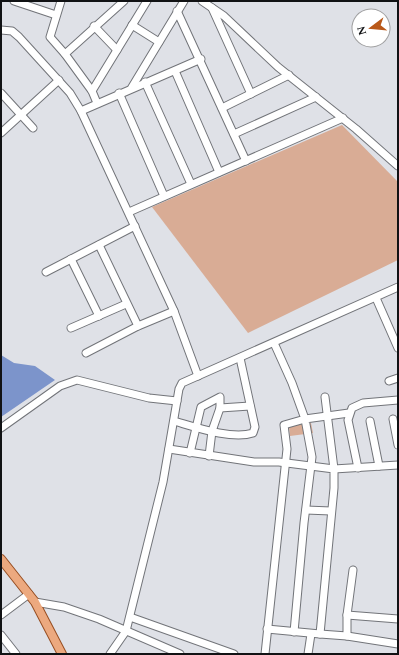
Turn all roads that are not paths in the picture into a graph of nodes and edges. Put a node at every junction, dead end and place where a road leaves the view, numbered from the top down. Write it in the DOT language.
graph roads {
  1 [pos="14,1"];
  2 [pos="61,1"];
  3 [pos="124,1"];
  4 [pos="147,1"];
  5 [pos="184,1"];
  6 [pos="202,1"];
  7 [pos="34,4"];
  8 [pos="211,8"];
  9 [pos="178,11"];
  10 [pos="56,15"];
  11 [pos="132,25"];
  12 [pos="94,26"];
  13 [pos="1,30"];
  14 [pos="159,42"];
  15 [pos="117,50"];
  16 [pos="65,54"];
  17 [pos="201,59"];
  18 [pos="175,71"];
  19 [pos="288,75"];
  20 [pos="59,80"];
  21 [pos="145,82"];
  22 [pos="132,87"];
  23 [pos="92,91"];
  24 [pos="1,93"];
  25 [pos="119,93"];
  26 [pos="251,94"];
  27 [pos="316,97"];
  28 [pos="97,103"];
  29 [pos="222,108"];
  30 [pos="81,111"];
  31 [pos="20,116"];
  32 [pos="343,118"];
  33 [pos="33,128"];
  34 [pos="1,132"];
  35 [pos="234,134"];
  36 [pos="246,160"];
  37 [pos="398,166"];
  38 [pos="219,172"];
  39 [pos="191,184"];
  40 [pos="164,196"];
  41 [pos="129,212"];
  42 [pos="135,226"];
  43 [pos="99,245"];
  44 [pos="71,259"];
  45 [pos="46,272"];
  46 [pos="398,287"];
  47 [pos="376,298"];
  48 [pos="126,304"];
  49 [pos="174,311"];
  50 [pos="99,316"];
  51 [pos="138,326"];
  52 [pos="71,328"];
  53 [pos="274,343"];
  54 [pos="398,348"];
  55 [pos="86,353"];
  56 [pos="240,358"];
  57 [pos="198,376"];
  58 [pos="398,378"];
  59 [pos="389,381"];
  60 [pos="325,398"];
  61 [pos="398,400"];
  62 [pos="177,401"];
  63 [pos="250,406"];
  64 [pos="220,408"];
  65 [pos="349,413"];
  66 [pos="328,416"];
  67 [pos="305,419"];
  68 [pos="393,419"];
  69 [pos="174,421"];
  70 [pos="370,421"];
  71 [pos="1,428"];
  72 [pos="196,428"];
  73 [pos="212,431"];
  74 [pos="398,444"];
  75 [pos="169,449"];
  76 [pos="190,453"];
  77 [pos="209,456"];
  78 [pos="286,464"];
  79 [pos="398,465"];
  80 [pos="380,466"];
  81 [pos="311,467"];
  82 [pos="334,468"];
  83 [pos="358,468"];
  84 [pos="306,510"];
  85 [pos="331,511"];
  86 [pos="1,559"];
  87 [pos="353,570"];
  88 [pos="29,594"];
  89 [pos="35,602"];
  90 [pos="1,614"];
  91 [pos="347,615"];
  92 [pos="130,617"];
  93 [pos="398,619"];
  94 [pos="267,629"];
  95 [pos="126,631"];
  96 [pos="294,632"];
  97 [pos="311,634"];
  98 [pos="320,634"];
  99 [pos="1,635"];
  100 [pos="347,636"];
  101 [pos="398,644"];
  102 [pos="16,654"];
  103 [pos="62,654"];
  104 [pos="110,654"];
  105 [pos="180,654"];
  106 [pos="234,654"];
  107 [pos="265,654"];
  108 [pos="308,654"];
  1 -- 7 [label="street"];
  2 -- 10 [label="street"];
  3 -- 12 [label="street"];
  4 -- 11 [label="street"];
  5 -- 9 [label="street"];
  6 -- 8 [label="street"];
  7 -- 10 [label="street"];
  8 -- 19 [label="street"];
  8 -- 26 [label="street"];
  9 -- 14 [label="street"];
  9 -- 17 [label="street"];
  10 -- 16 [label="street"];
  11 -- 14 [label="street"];
  11 -- 15 [label="street"];
  12 -- 15 [label="street"];
  12 -- 16 [label="street"];
  13 -- 20 [label="street"];
  14 -- 22 [label="street"];
  15 -- 23 [label="street"];
  16 -- 23 [label="street"];
  17 -- 18 [label="street"];
  17 -- 29 [label="street"];
  18 -- 21 [label="street"];
  18 -- 38 [label="street"];
  19 -- 26 [label="street"];
  19 -- 27 [label="street"];
  20 -- 30 [label="street"];
  20 -- 31 [label="street"];
  21 -- 22 [label="street"];
  21 -- 39 [label="street"];
  22 -- 25 [label="street"];
  23 -- 28 [label="street"];
  24 -- 31 [label="street"];
  25 -- 28 [label="street"];
  25 -- 40 [label="street"];
  26 -- 29 [label="street"];
  27 -- 32 [label="street"];
  27 -- 35 [label="street"];
  28 -- 30 [label="street"];
  29 -- 35 [label="street"];
  30 -- 41 [label="street"];
  31 -- 33 [label="street"];
  31 -- 34 [label="street"];
  32 -- 36 [label="street"];
  32 -- 37 [label="street"];
  35 -- 36 [label="street"];
  36 -- 38 [label="street"];
  38 -- 39 [label="street"];
  39 -- 40 [label="street"];
  40 -- 41 [label="street"];
  41 -- 42 [label="street"];
  42 -- 43 [label="street"];
  42 -- 49 [label="street"];
  43 -- 44 [label="street"];
  43 -- 48 [label="street"];
  44 -- 45 [label="street"];
  44 -- 50 [label="street"];
  46 -- 47 [label="street"];
  47 -- 53 [label="street"];
  47 -- 54 [label="street"];
  48 -- 50 [label="street"];
  48 -- 51 [label="street"];
  49 -- 51 [label="street"];
  49 -- 57 [label="street"];
  50 -- 52 [label="street"];
  51 -- 55 [label="street"];
  53 -- 56 [label="street"];
  53 -- 67 [label="street"];
  56 -- 57 [label="street"];
  56 -- 63 [label="street"];
  57 -- 62 [label="street"];
  58 -- 59 [label="street"];
  60 -- 66 [label="street"];
  61 -- 65 [label="street"];
  62 -- 69 [label="street"];
  62 -- 71 [label="street"];
  63 -- 64 [label="street"];
  63 -- 73 [label="street"];
  64 -- 72 [label="street"];
  64 -- 73 [label="street"];
  65 -- 66 [label="street"];
  65 -- 83 [label="street"];
  66 -- 67 [label="street"];
  66 -- 82 [label="street"];
  67 -- 78 [label="street"];
  67 -- 81 [label="street"];
  68 -- 74 [label="street"];
  69 -- 72 [label="street"];
  69 -- 75 [label="street"];
  70 -- 80 [label="street"];
  72 -- 73 [label="street"];
  72 -- 76 [label="street"];
  73 -- 77 [label="street"];
  75 -- 76 [label="street"];
  75 -- 92 [label="street"];
  76 -- 77 [label="street"];
  77 -- 78 [label="street"];
  78 -- 81 [label="street"];
  78 -- 94 [label="street"];
  79 -- 80 [label="street"];
  80 -- 83 [label="street"];
  81 -- 82 [label="street"];
  81 -- 84 [label="street"];
  82 -- 83 [label="street"];
  82 -- 85 [label="street"];
  84 -- 85 [label="street"];
  84 -- 96 [label="street"];
  85 -- 98 [label="street"];
  86 -- 88 [label="main road"];
  87 -- 91 [label="street"];
  88 -- 89 [label="main road"];
  88 -- 90 [label="street"];
  89 -- 95 [label="street"];
  89 -- 103 [label="main road"];
  91 -- 93 [label="street"];
  91 -- 100 [label="street"];
  92 -- 95 [label="street"];
  92 -- 106 [label="street"];
  94 -- 96 [label="street"];
  94 -- 107 [label="street"];
  95 -- 104 [label="street"];
  95 -- 105 [label="street"];
  96 -- 97 [label="street"];
  97 -- 98 [label="street"];
  97 -- 108 [label="street"];
  98 -- 100 [label="street"];
  99 -- 102 [label="street"];
  100 -- 101 [label="street"];
}
